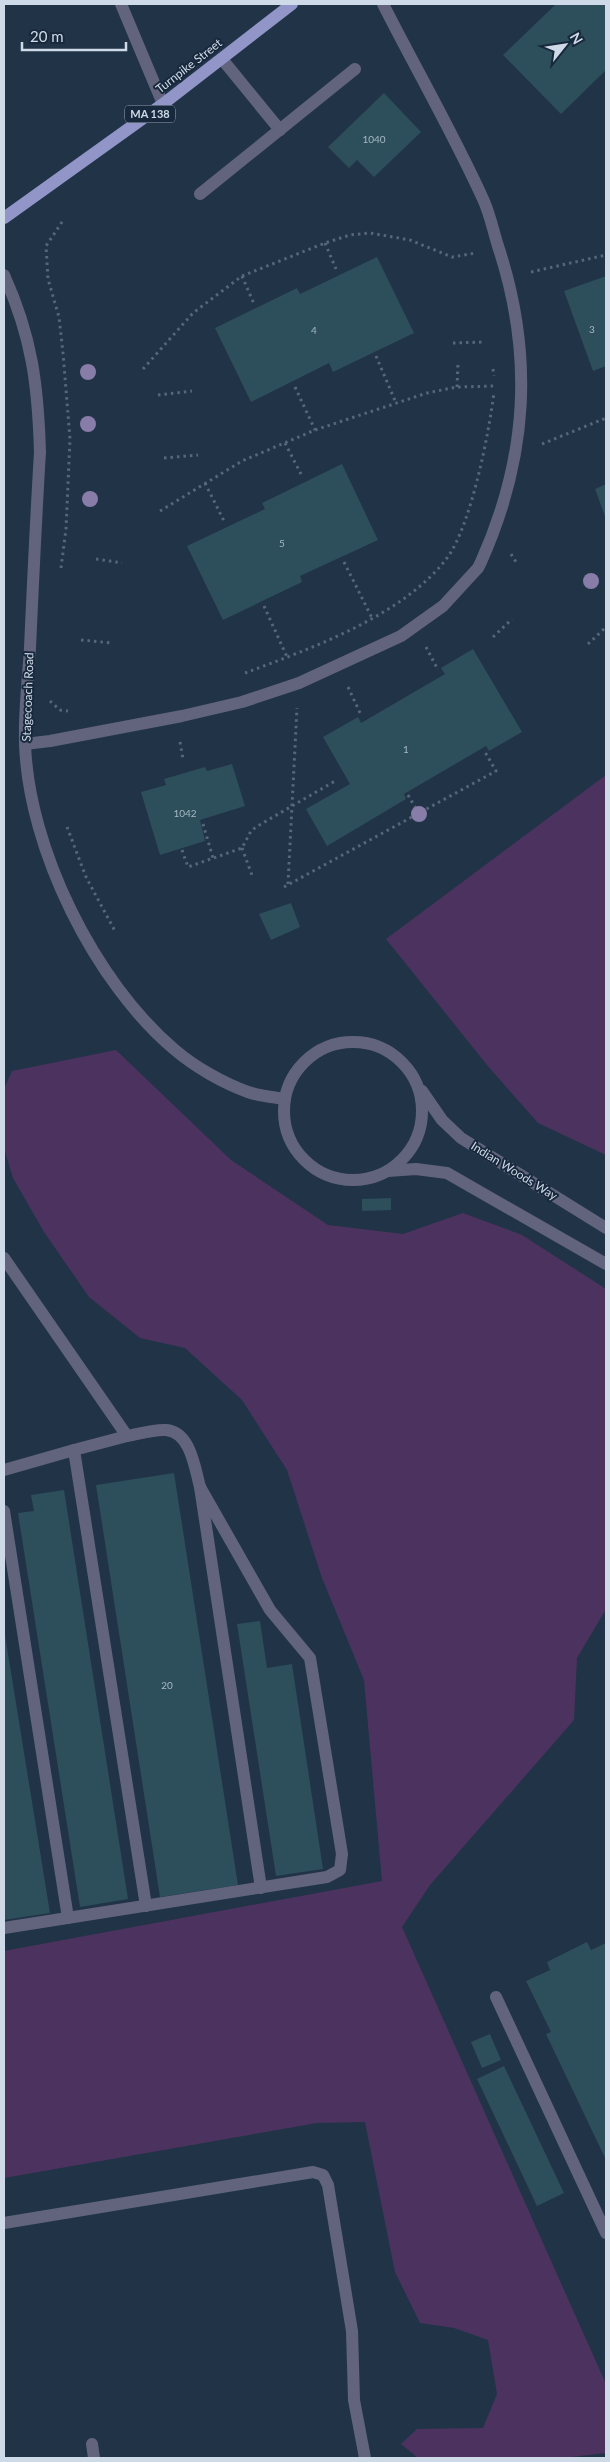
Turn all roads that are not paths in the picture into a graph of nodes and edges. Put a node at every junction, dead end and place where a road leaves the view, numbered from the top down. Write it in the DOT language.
graph roads {
  1 [pos="121,4"];
  2 [pos="292,4"];
  3 [pos="383,4"];
  4 [pos="222,59"];
  5 [pos="355,69"];
  6 [pos="163,104"];
  7 [pos="280,130"];
  8 [pos="200,194"];
  9 [pos="4,218"];
  10 [pos="4,275"];
  11 [pos="25,744"];
  12 [pos="414,1079"];
  13 [pos="285,1100"];
  14 [pos="385,1172"];
  15 [pos="606,1228"];
  16 [pos="4,1258"];
  17 [pos="606,1264"];
  18 [pos="127,1436"];
  19 [pos="74,1450"];
  20 [pos="4,1470"];
  21 [pos="200,1487"];
  22 [pos="4,1511"];
  23 [pos="261,1888"];
  24 [pos="146,1906"];
  25 [pos="68,1918"];
  26 [pos="4,1928"];
  27 [pos="496,1997"];
  28 [pos="4,2223"];
  29 [pos="606,2233"];
  30 [pos="92,2444"];
  31 [pos="94,2458"];
  32 [pos="365,2458"];
  1 -- 6 [label="street"];
  2 -- 4 [label="main road, Turnpike Street / MA 138"];
  3 -- 11 [label="street"];
  4 -- 6 [label="main road, Turnpike Street / MA 138"];
  4 -- 7 [label="street"];
  5 -- 7 [label="street"];
  6 -- 9 [label="main road, Turnpike Street / MA 138"];
  7 -- 8 [label="street"];
  10 -- 11 [label="street, Stagecoach Road"];
  11 -- 13 [label="street, Stagecoach Road"];
  12 -- 13 [label="street"];
  12 -- 14 [label="street"];
  12 -- 15 [label="street, Indian Woods Way"];
  13 -- 14 [label="street"];
  14 -- 17 [label="street"];
  16 -- 18 [label="street"];
  18 -- 19 [label="street"];
  18 -- 21 [label="street"];
  19 -- 20 [label="street"];
  19 -- 24 [label="street"];
  21 -- 23 [label="street"];
  21 -- 23 [label="street"];
  22 -- 25 [label="street"];
  23 -- 24 [label="street"];
  24 -- 25 [label="street"];
  25 -- 26 [label="street"];
  27 -- 29 [label="street"];
  28 -- 32 [label="street"];
  30 -- 31 [label="street"];
}
